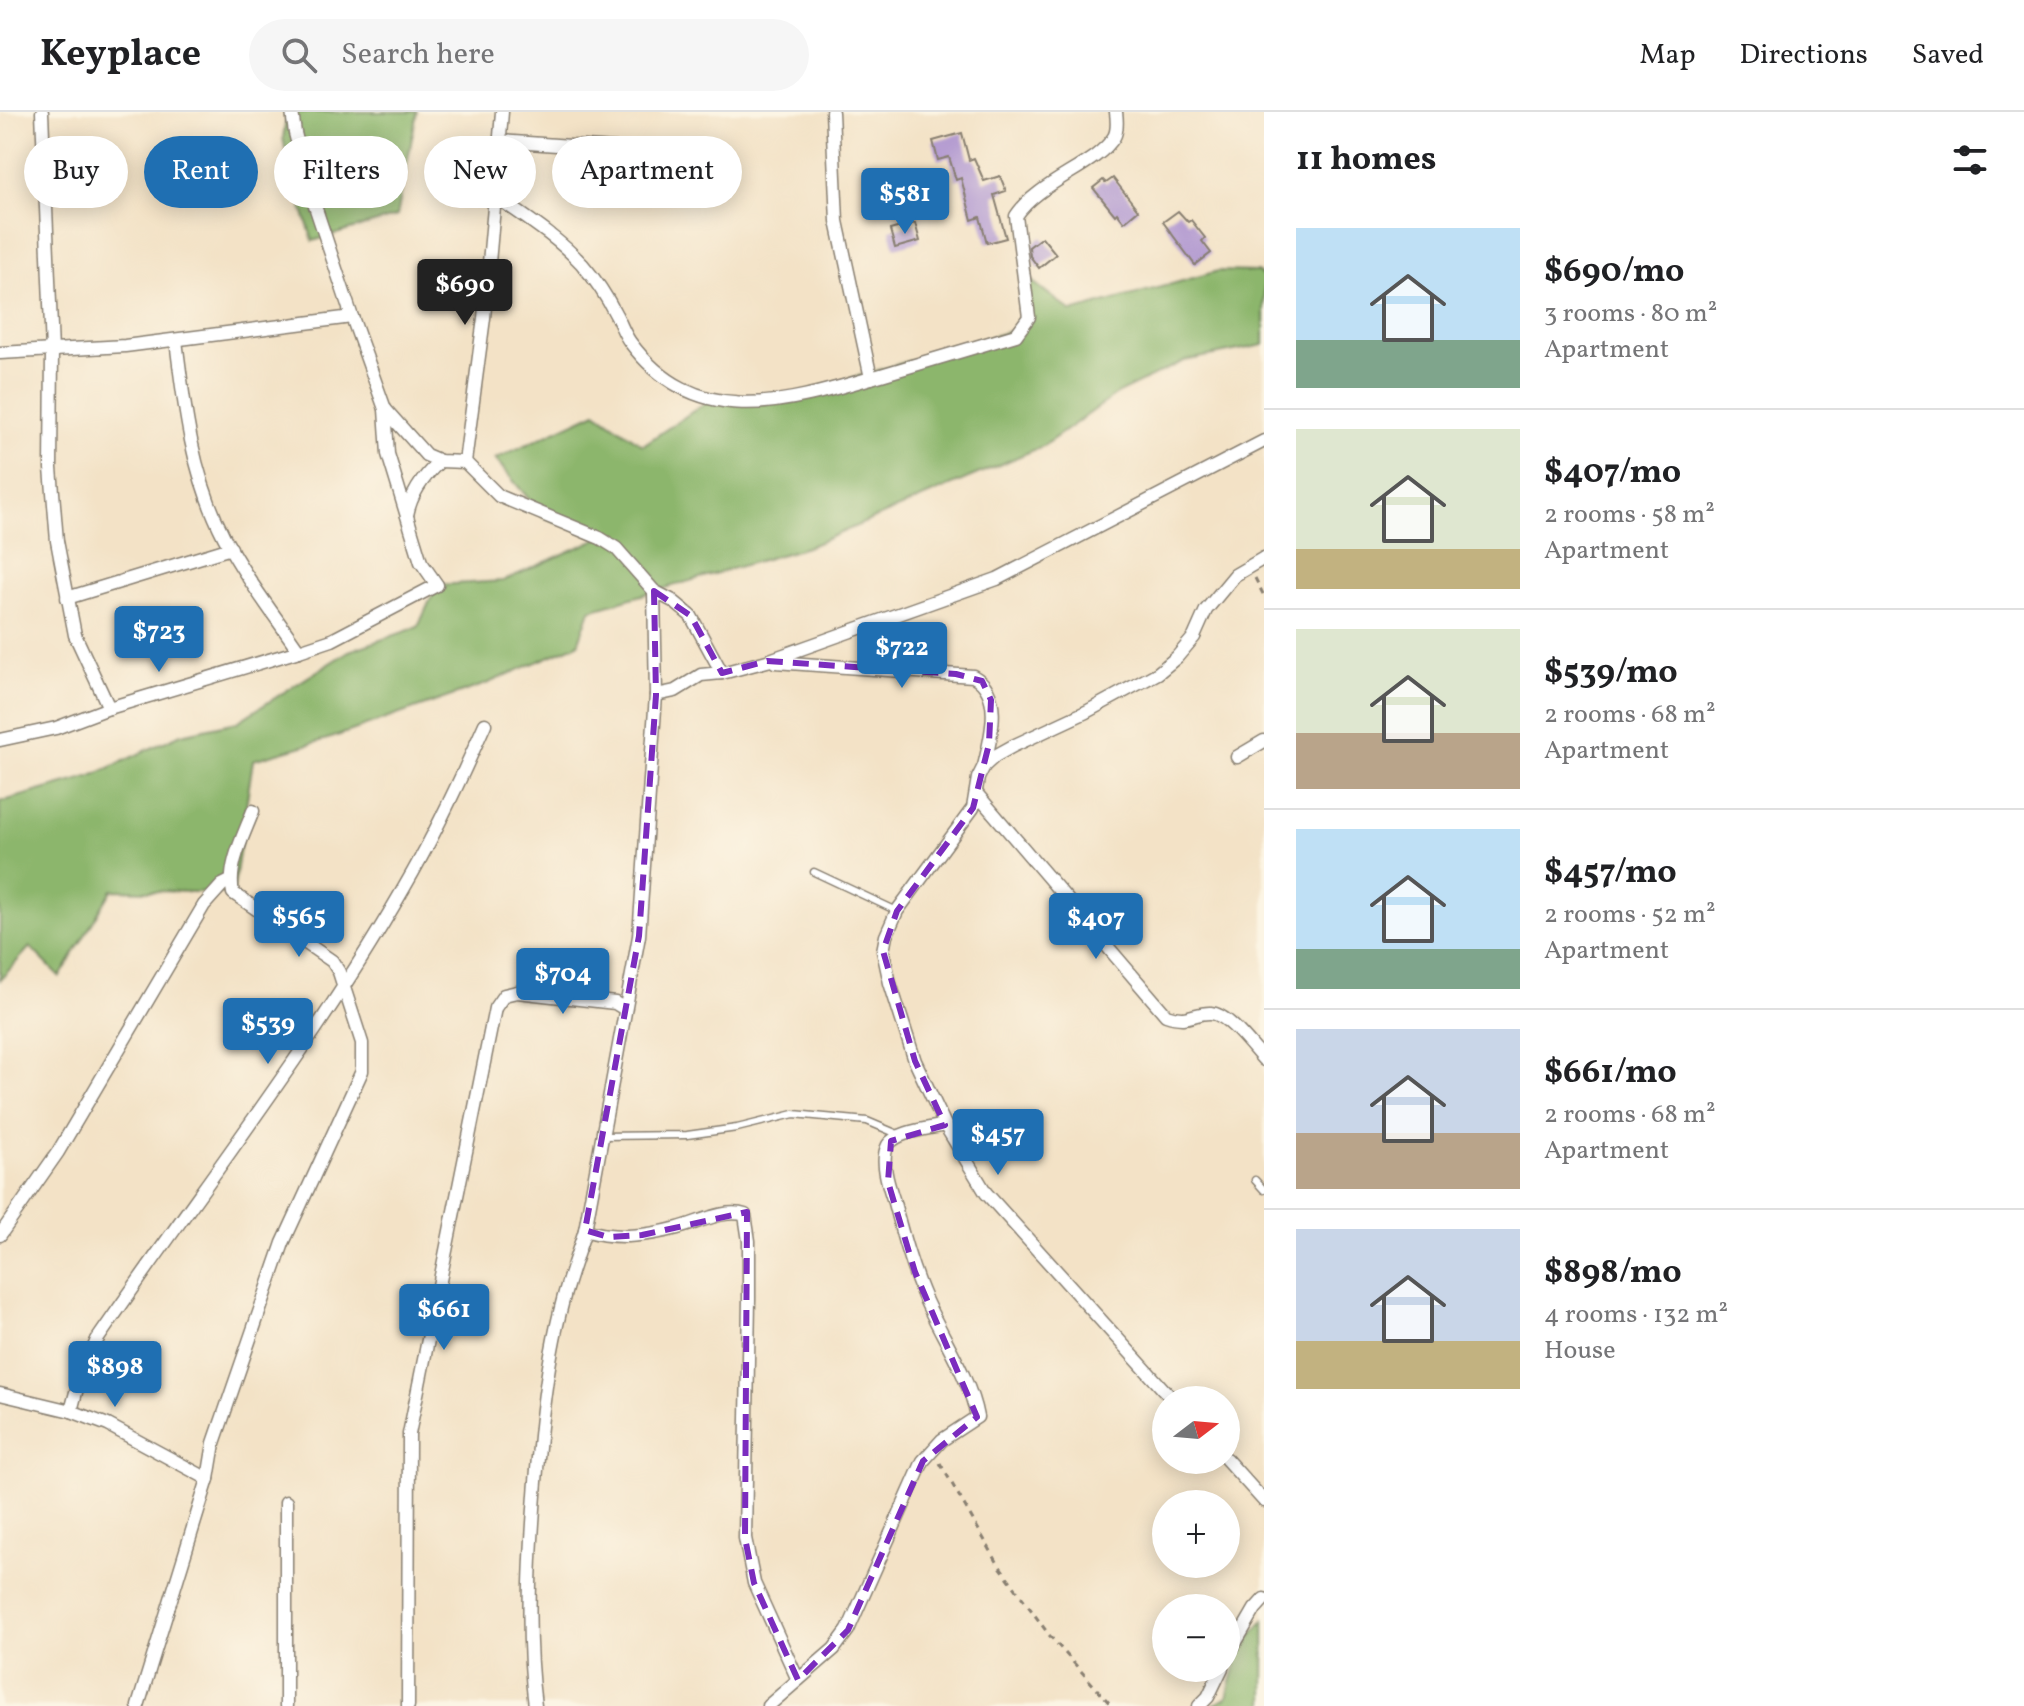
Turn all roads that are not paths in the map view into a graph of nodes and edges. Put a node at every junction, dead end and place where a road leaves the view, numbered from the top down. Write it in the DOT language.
graph roads {
  1 [pos="42,112"];
  2 [pos="292,112"];
  3 [pos="502,112"];
  4 [pos="832,112"];
  5 [pos="1116,112"];
  6 [pos="500,136"];
  7 [pos="494,208"];
  8 [pos="512,208"];
  9 [pos="352,317"];
  10 [pos="176,340"];
  11 [pos="52,351"];
  12 [pos="0,353"];
  13 [pos="871,378"];
  14 [pos="385,409"];
  15 [pos="1264,441"];
  16 [pos="440,461"];
  17 [pos="465,462"];
  18 [pos="407,518"];
  19 [pos="231,548"];
  20 [pos="1264,558"];
  21 [pos="654,591"];
  22 [pos="67,598"];
  23 [pos="299,651"];
  24 [pos="767,661"];
  25 [pos="722,673"];
  26 [pos="656,695"];
  27 [pos="109,708"];
  28 [pos="485,724"];
  29 [pos="0,740"];
  30 [pos="1264,741"];
  31 [pos="1237,757"];
  32 [pos="984,766"];
  33 [pos="976,793"];
  34 [pos="253,811"];
  35 [pos="814,872"];
  36 [pos="230,881"];
  37 [pos="897,911"];
  38 [pos="344,986"];
  39 [pos="625,1009"];
  40 [pos="1264,1060"];
  41 [pos="945,1125"];
  42 [pos="601,1136"];
  43 [pos="901,1136"];
  44 [pos="1255,1180"];
  45 [pos="1264,1190"];
  46 [pos="585,1230"];
  47 [pos="0,1235"];
  48 [pos="1160,1386"];
  49 [pos="2,1399"];
  50 [pos="71,1411"];
  51 [pos="1240,1474"];
  52 [pos="208,1479"];
  53 [pos="1264,1501"];
  54 [pos="286,1502"];
  55 [pos="1264,1599"];
  56 [pos="1240,1635"];
  57 [pos="798,1680"];
  58 [pos="1215,1682"];
  59 [pos="138,1706"];
  60 [pos="286,1706"];
  61 [pos="408,1706"];
  62 [pos="535,1706"];
  63 [pos="768,1706"];
  64 [pos="1199,1706"];
  1 -- 11 [label="street"];
  2 -- 9 [label="street"];
  3 -- 6 [label="street"];
  4 -- 13 [label="street"];
  5 -- 13 [label="street"];
  7 -- 17 [label="street"];
  8 -- 13 [label="street"];
  9 -- 10 [label="street"];
  9 -- 14 [label="street"];
  10 -- 11 [label="street"];
  10 -- 19 [label="street"];
  11 -- 12 [label="street"];
  11 -- 22 [label="street"];
  14 -- 16 [label="street"];
  14 -- 18 [label="street"];
  15 -- 24 [label="street"];
  16 -- 17 [label="street"];
  16 -- 18 [label="street"];
  17 -- 21 [label="street"];
  18 -- 23 [label="street"];
  19 -- 22 [label="street"];
  19 -- 23 [label="street"];
  20 -- 32 [label="street"];
  21 -- 25 [label="street"];
  21 -- 26 [label="street"];
  22 -- 27 [label="street"];
  23 -- 27 [label="street"];
  24 -- 25 [label="street"];
  24 -- 32 [label="street"];
  25 -- 26 [label="street"];
  26 -- 39 [label="street"];
  27 -- 29 [label="street"];
  28 -- 38 [label="street"];
  30 -- 31 [label="street"];
  32 -- 33 [label="street"];
  33 -- 37 [label="street"];
  33 -- 40 [label="street"];
  34 -- 36 [label="street"];
  35 -- 37 [label="lane"];
  36 -- 38 [label="street"];
  36 -- 47 [label="street"];
  37 -- 41 [label="street"];
  38 -- 50 [label="street"];
  38 -- 52 [label="street"];
  39 -- 42 [label="street"];
  39 -- 61 [label="street"];
  41 -- 43 [label="street"];
  41 -- 48 [label="street"];
  42 -- 43 [label="lane"];
  42 -- 46 [label="street"];
  43 -- 57 [label="street"];
  44 -- 45 [label="lane"];
  46 -- 57 [label="street"];
  46 -- 62 [label="street"];
  49 -- 50 [label="street"];
  50 -- 52 [label="street"];
  51 -- 53 [label="street"];
  52 -- 59 [label="street"];
  54 -- 60 [label="street"];
  55 -- 56 [label="street"];
  57 -- 63 [label="street"];
  58 -- 64 [label="street"];
}
